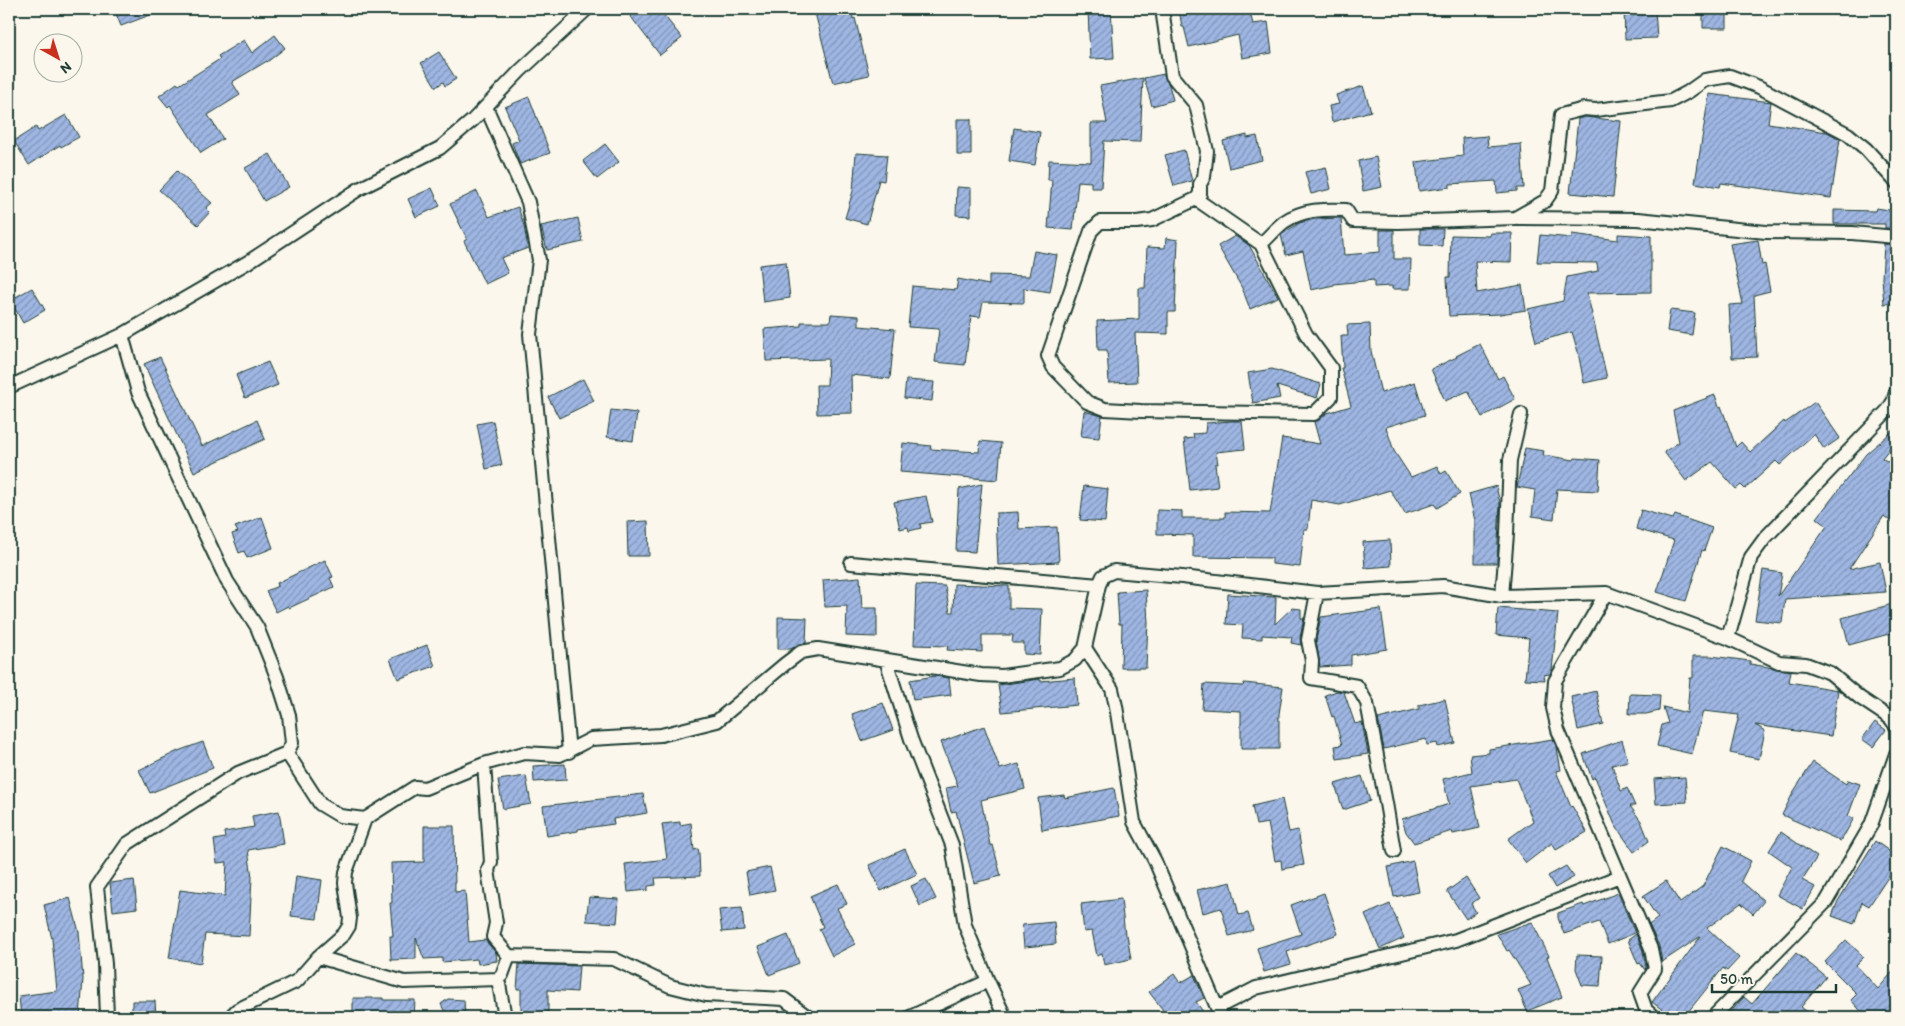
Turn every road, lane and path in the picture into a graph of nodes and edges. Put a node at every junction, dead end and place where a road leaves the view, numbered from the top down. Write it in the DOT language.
graph roads {
  1 [pos="586,9"];
  2 [pos="1162,9"];
  3 [pos="486,107"];
  4 [pos="1896,182"];
  5 [pos="1196,199"];
  6 [pos="1515,218"];
  7 [pos="1896,237"];
  8 [pos="1261,244"];
  9 [pos="122,335"];
  10 [pos="9,387"];
  11 [pos="1896,391"];
  12 [pos="1521,414"];
  13 [pos="851,563"];
  14 [pos="1099,585"];
  15 [pos="1317,593"];
  16 [pos="1606,593"];
  17 [pos="1502,596"];
  18 [pos="1728,638"];
  19 [pos="1085,648"];
  20 [pos="886,660"];
  21 [pos="1896,726"];
  22 [pos="569,752"];
  23 [pos="287,754"];
  24 [pos="1896,754"];
  25 [pos="484,764"];
  26 [pos="365,819"];
  27 [pos="1394,851"];
  28 [pos="1620,876"];
  29 [pos="509,956"];
  30 [pos="318,957"];
  31 [pos="498,979"];
  32 [pos="988,981"];
  33 [pos="1219,1013"];
  34 [pos="107,1017"];
  35 [pos="230,1017"];
  36 [pos="505,1017"];
  37 [pos="808,1017"];
  38 [pos="910,1017"];
  39 [pos="1005,1017"];
  40 [pos="1654,1017"];
  41 [pos="1713,1017"];
  1 -- 3 [label="street"];
  2 -- 5 [label="street"];
  3 -- 9 [label="street"];
  3 -- 22 [label="street"];
  4 -- 6 [label="street"];
  5 -- 8 [label="street"];
  5 -- 8 [label="street"];
  6 -- 7 [label="street"];
  6 -- 8 [label="street"];
  9 -- 10 [label="street"];
  9 -- 23 [label="street"];
  11 -- 18 [label="street"];
  12 -- 17 [label="street"];
  13 -- 14 [label="street"];
  14 -- 15 [label="street"];
  14 -- 19 [label="street"];
  15 -- 17 [label="street"];
  15 -- 27 [label="street"];
  16 -- 17 [label="street"];
  16 -- 18 [label="street"];
  16 -- 28 [label="street"];
  18 -- 21 [label="street"];
  19 -- 20 [label="street"];
  19 -- 33 [label="street"];
  20 -- 22 [label="street"];
  20 -- 32 [label="street"];
  22 -- 25 [label="street"];
  23 -- 26 [label="street"];
  23 -- 34 [label="street"];
  24 -- 41 [label="street"];
  25 -- 26 [label="street"];
  25 -- 29 [label="street"];
  26 -- 30 [label="street"];
  28 -- 33 [label="street"];
  28 -- 40 [label="street"];
  29 -- 31 [label="street"];
  29 -- 37 [label="street"];
  30 -- 31 [label="street"];
  30 -- 35 [label="street"];
  31 -- 36 [label="street"];
  32 -- 38 [label="street"];
  32 -- 39 [label="street"];
}
